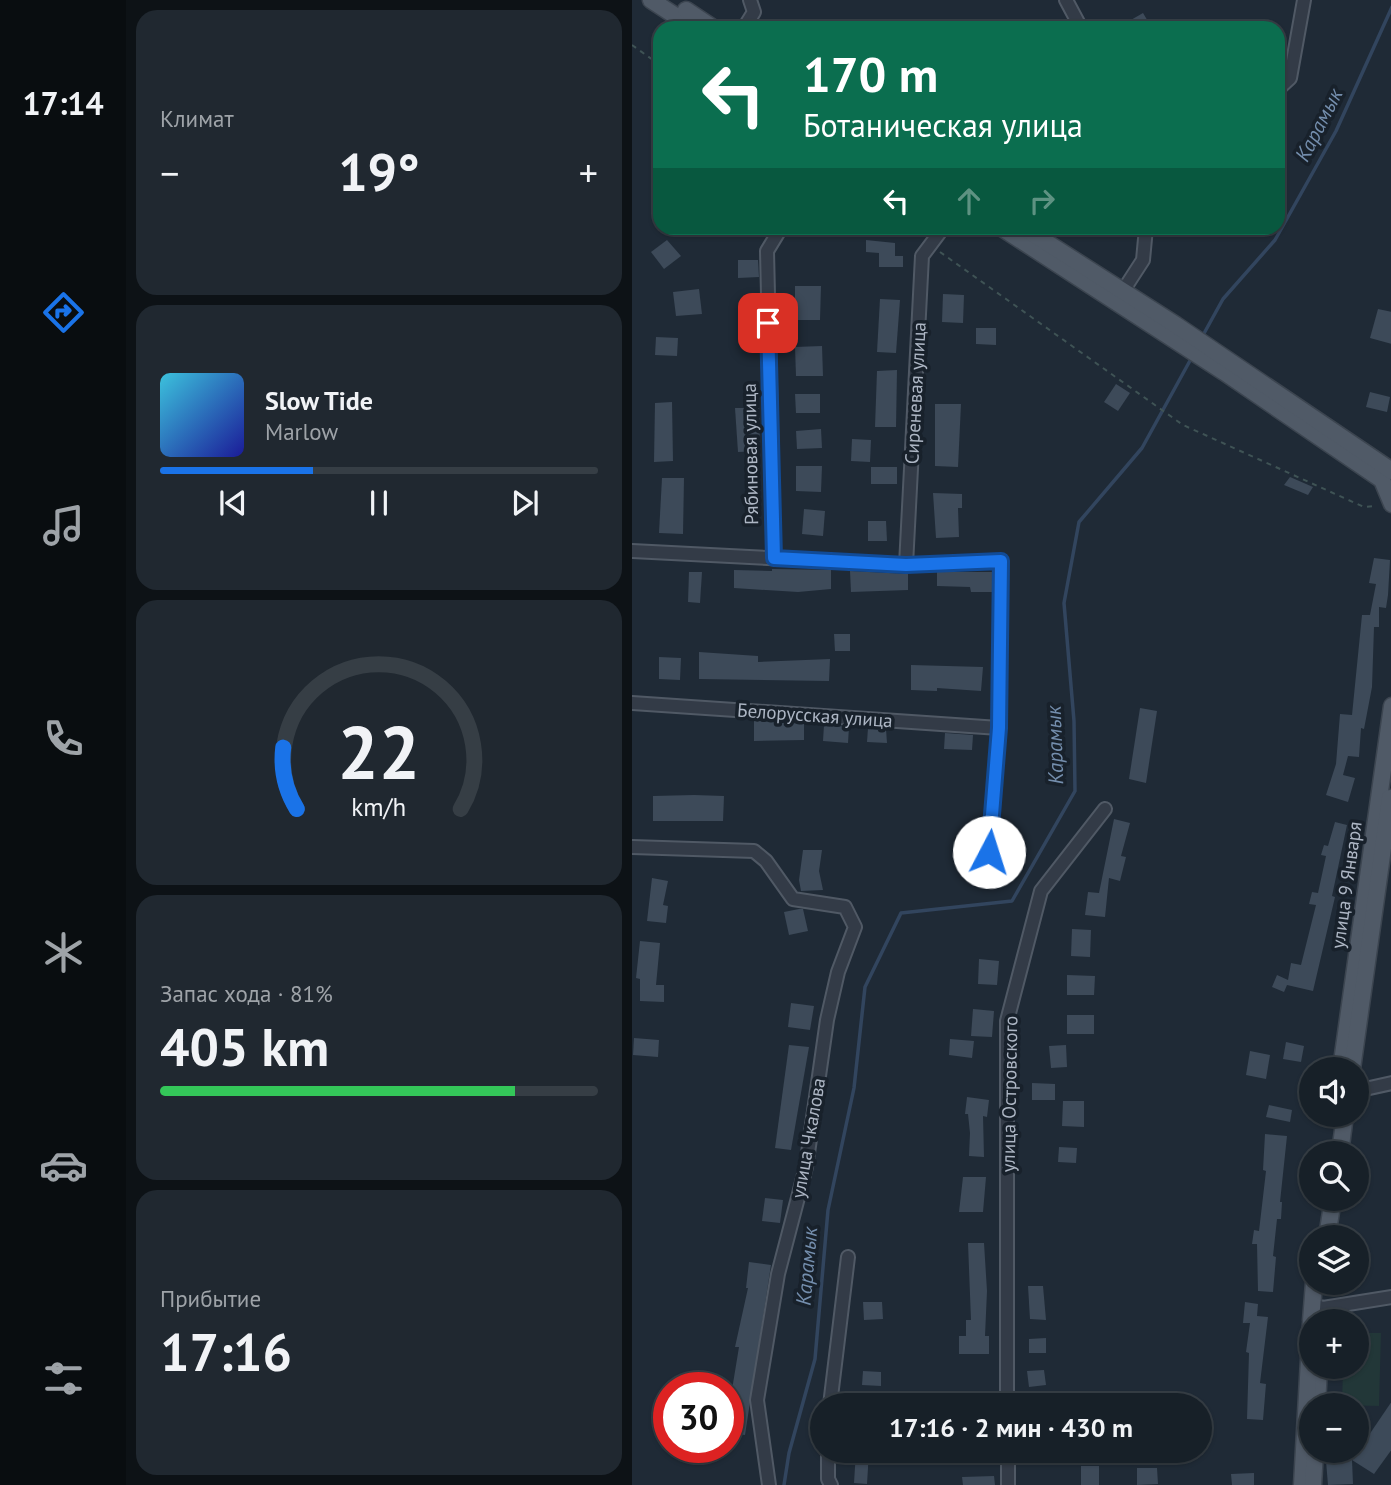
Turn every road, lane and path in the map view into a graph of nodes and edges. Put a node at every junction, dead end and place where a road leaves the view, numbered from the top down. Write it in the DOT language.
graph roads {
  1 [pos="651,0"];
  2 [pos="671,0"];
  3 [pos="750,0"];
  4 [pos="1066,0"];
  5 [pos="1304,0"];
  6 [pos="683,21"];
  7 [pos="702,21"];
  8 [pos="748,21"];
  9 [pos="1077,21"];
  10 [pos="632,45"];
  11 [pos="653,60"];
  12 [pos="1285,83"];
  13 [pos="777,235"];
  14 [pos="914,235"];
  15 [pos="938,235"];
  16 [pos="1014,235"];
  17 [pos="1033,235"];
  18 [pos="1145,235"];
  19 [pos="931,245"];
  20 [pos="1119,296"];
  21 [pos="1228,367"];
  22 [pos="1391,471"];
  23 [pos="1384,505"];
  24 [pos="632,551"];
  25 [pos="774,558"];
  26 [pos="906,565"];
  27 [pos="632,703"];
  28 [pos="1391,706"];
  29 [pos="999,728"];
  30 [pos="1391,788"];
  31 [pos="1386,808"];
  32 [pos="1105,809"];
  33 [pos="632,847"];
  34 [pos="989,852"];
  35 [pos="1343,1057"];
  36 [pos="1354,1057"];
  37 [pos="1391,1083"];
  38 [pos="1369,1088"];
  39 [pos="848,1257"];
  40 [pos="1391,1297"];
  41 [pos="1344,1309"];
  42 [pos="1311,1379"];
  43 [pos="831,1393"];
  44 [pos="1007,1393"];
  45 [pos="828,1463"];
  46 [pos="1008,1463"];
  47 [pos="1314,1463"];
  48 [pos="769,1485"];
  49 [pos="831,1485"];
  50 [pos="1008,1485"];
  51 [pos="1302,1485"];
  52 [pos="1313,1485"];
  1 -- 6 [label="main road"];
  2 -- 7 [label="main road"];
  3 -- 8 [label="street"];
  4 -- 9 [label="street"];
  5 -- 12 [label="street"];
  10 -- 11 [label="path"];
  13 -- 25 [label="street, Рябиновая улица"];
  14 -- 19 [label="path"];
  15 -- 19 [label="street, Сиреневая улица"];
  16 -- 20 [label="main road"];
  17 -- 20 [label="main road"];
  18 -- 20 [label="street"];
  19 -- 23 [label="path"];
  19 -- 26 [label="street, Сиреневая улица"];
  20 -- 21 [label="main road"];
  21 -- 22 [label="main road"];
  21 -- 23 [label="main road"];
  24 -- 25 [label="street"];
  25 -- 26 [label="street"];
  26 -- 29 [label="street"];
  27 -- 29 [label="street, Белорусская улица"];
  28 -- 31 [label="main road, улица 9 Января"];
  29 -- 34 [label="street"];
  30 -- 31 [label="main road, улица 9 Января"];
  31 -- 35 [label="main road, улица 9 Января"];
  31 -- 36 [label="main road, улица 9 Января"];
  32 -- 44 [label="street, улица Островского"];
  33 -- 48 [label="street, улица Чкалова"];
  37 -- 38 [label="street"];
  39 -- 43 [label="street"];
  40 -- 41 [label="street"];
  42 -- 51 [label="main road"];
  45 -- 49 [label="street"];
  46 -- 50 [label="street"];
  47 -- 52 [label="main road"];
}
